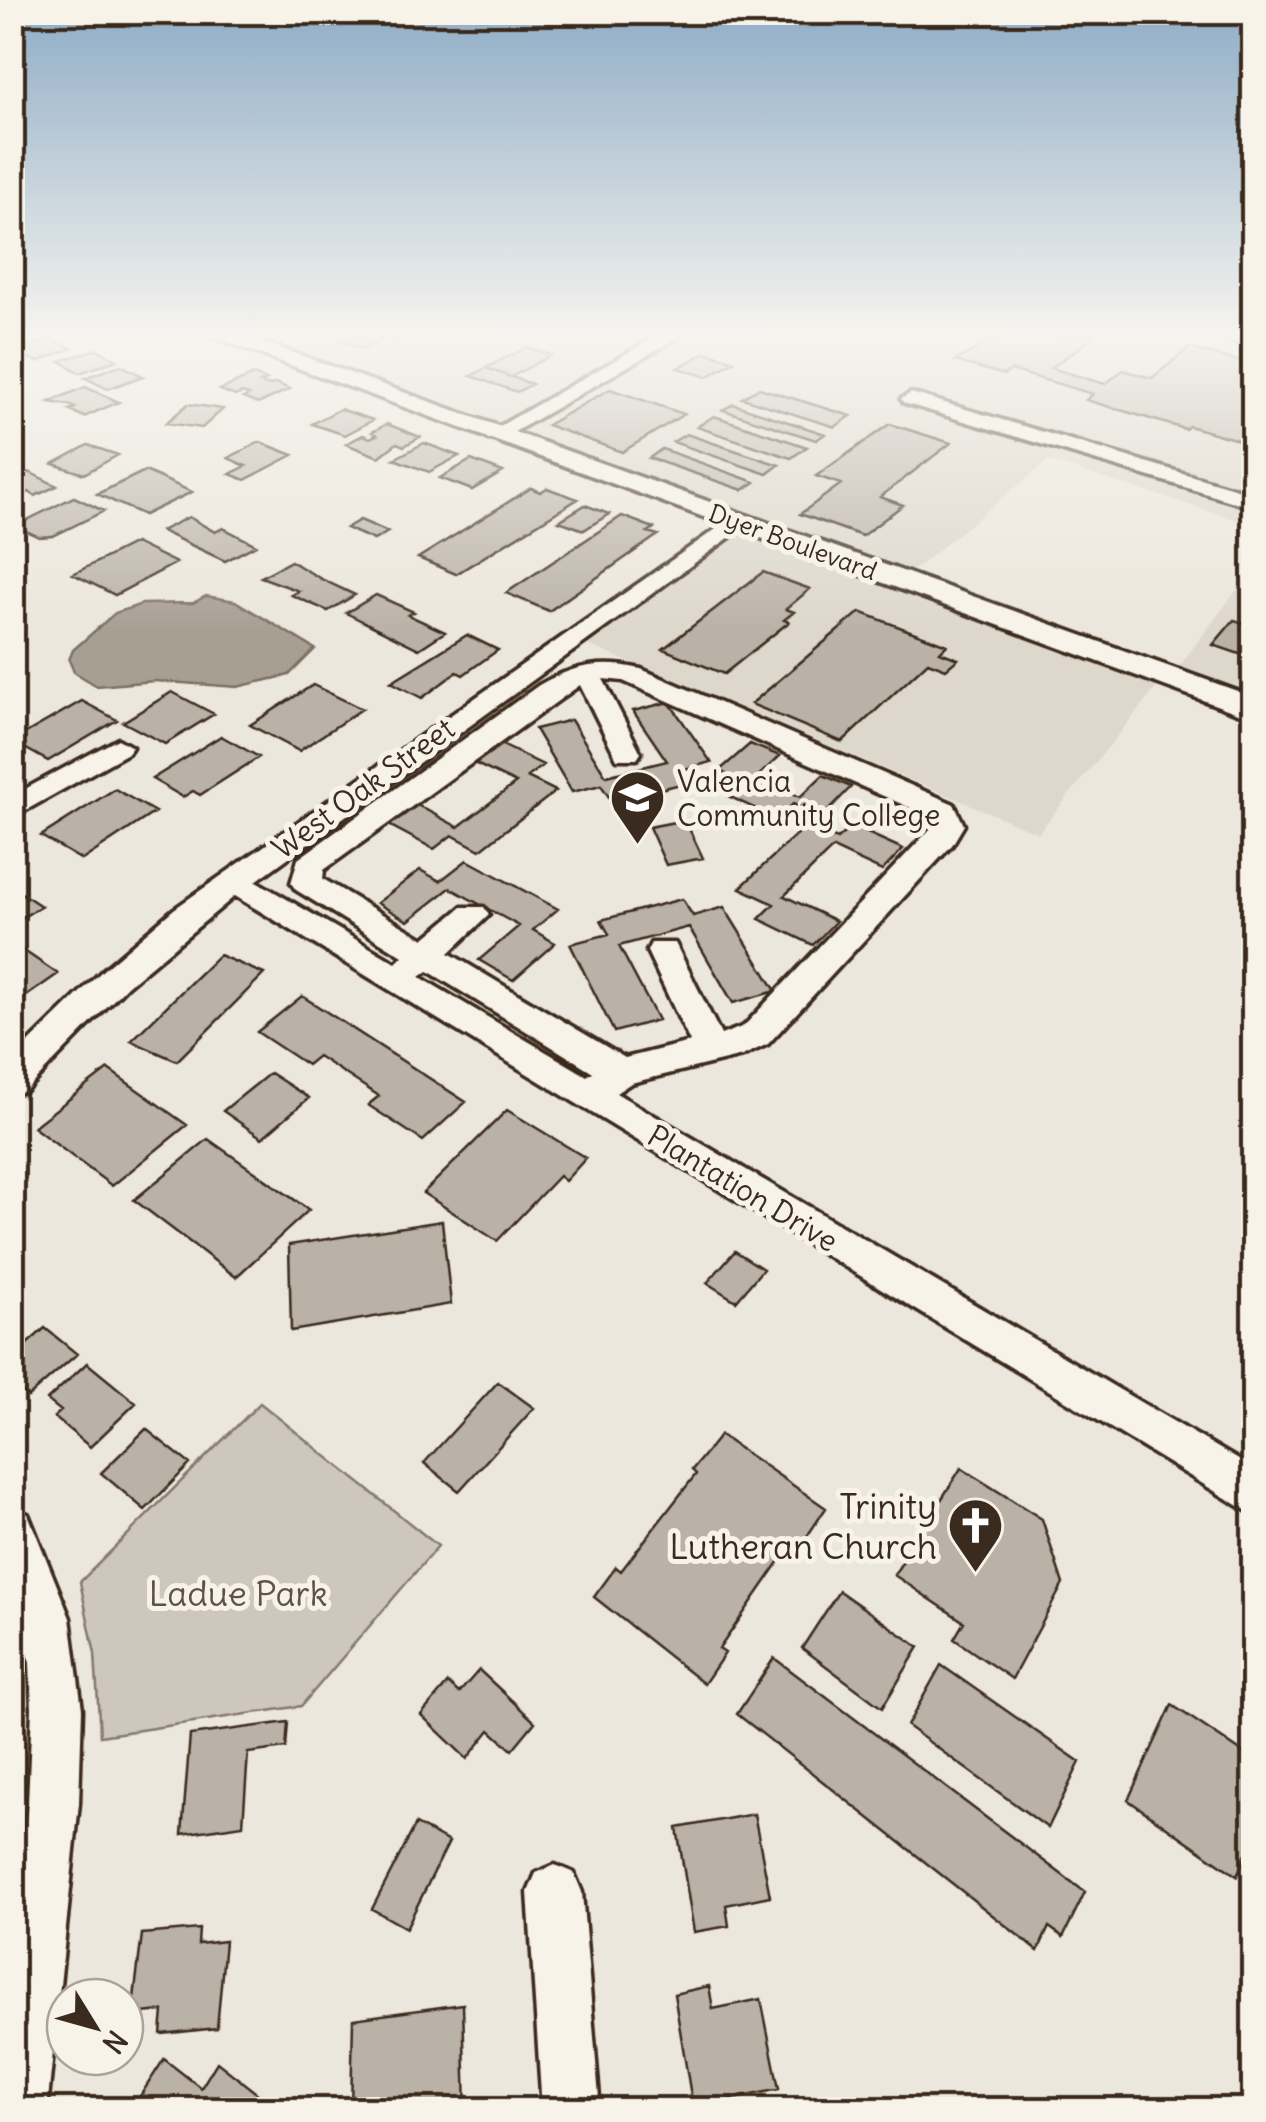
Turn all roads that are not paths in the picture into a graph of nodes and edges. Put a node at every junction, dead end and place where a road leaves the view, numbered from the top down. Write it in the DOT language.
graph roads {
  1 [pos="1027,434"];
  2 [pos="495,435"];
  3 [pos="1254,501"];
  4 [pos="736,522"];
  5 [pos="532,667"];
  6 [pos="576,677"];
  7 [pos="1254,708"];
  8 [pos="118,747"];
  9 [pos="627,754"];
  10 [pos="400,761"];
  11 [pos="430,776"];
  12 [pos="12,810"];
  13 [pos="233,881"];
  14 [pos="474,915"];
  15 [pos="662,951"];
  16 [pos="426,955"];
  17 [pos="396,979"];
  18 [pos="710,1051"];
  19 [pos="621,1072"];
  20 [pos="12,1080"];
  21 [pos="586,1094"];
  22 [pos="1254,1494"];
  23 [pos="12,1530"];
  24 [pos="555,1892"];
  25 [pos="18,2110"];
  26 [pos="571,2110"];
  1 -- 3 [label="street"];
  2 -- 4 [label="main road, Dyer Boulevard"];
  4 -- 5 [label="street, West Oak Street"];
  4 -- 7 [label="main road, Dyer Boulevard"];
  5 -- 6 [label="street"];
  5 -- 10 [label="street, West Oak Street"];
  6 -- 9 [label="street"];
  6 -- 11 [label="street"];
  6 -- 18 [label="street"];
  8 -- 12 [label="street"];
  10 -- 11 [label="street"];
  10 -- 13 [label="street, West Oak Street"];
  11 -- 16 [label="street"];
  13 -- 17 [label="street, Plantation Drive"];
  13 -- 20 [label="street, West Oak Street"];
  14 -- 16 [label="street"];
  15 -- 18 [label="street"];
  16 -- 17 [label="street"];
  16 -- 19 [label="street"];
  17 -- 21 [label="street, Plantation Drive"];
  18 -- 19 [label="street"];
  19 -- 21 [label="street"];
  21 -- 22 [label="street, Plantation Drive"];
  23 -- 25 [label="street"];
  24 -- 26 [label="street"];
}
